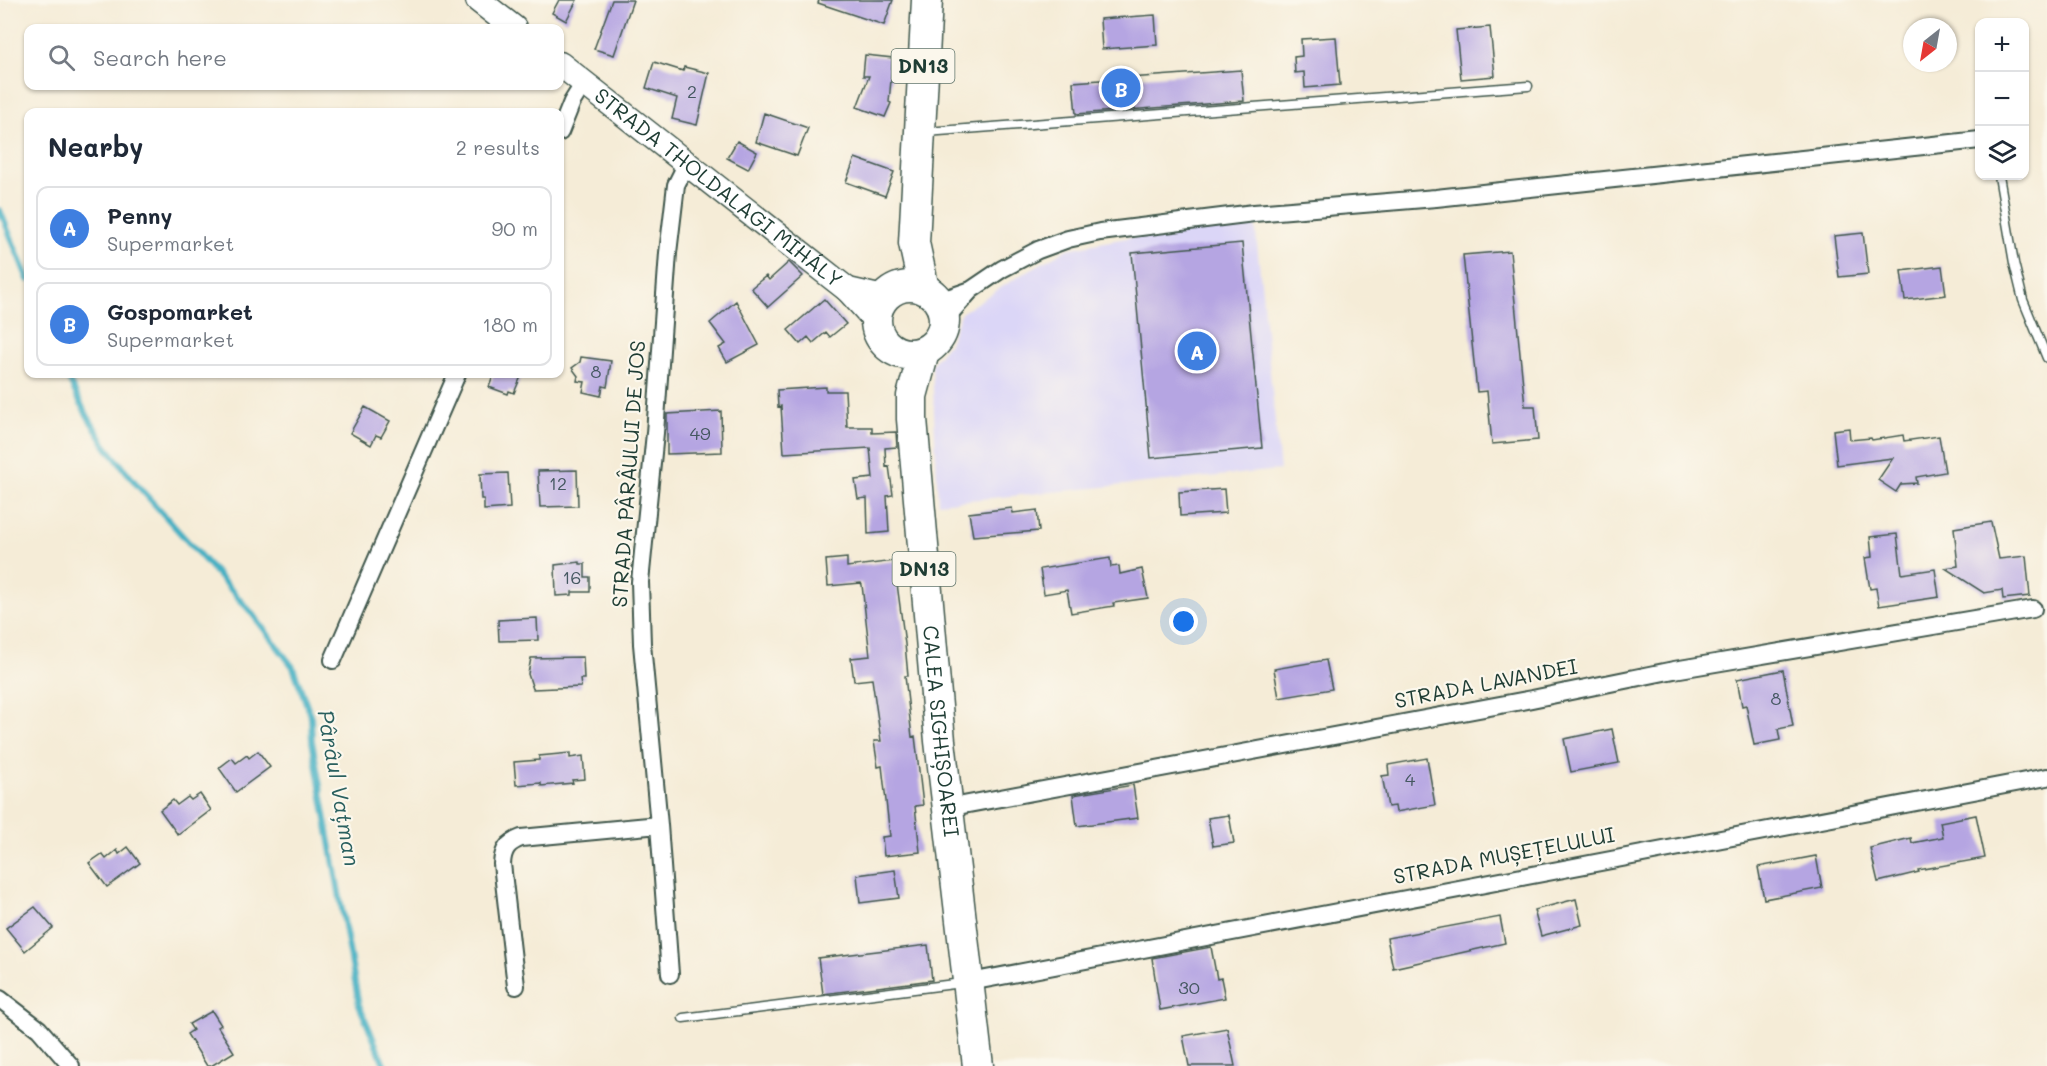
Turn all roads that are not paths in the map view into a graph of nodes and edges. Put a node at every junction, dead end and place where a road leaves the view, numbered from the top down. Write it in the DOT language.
graph roads {
  1 [pos="478,0"];
  2 [pos="927,0"];
  3 [pos="509,24"];
  4 [pos="564,67"];
  5 [pos="584,83"];
  6 [pos="1528,86"];
  7 [pos="564,122"];
  8 [pos="920,132"];
  9 [pos="1975,141"];
  10 [pos="686,165"];
  11 [pos="2000,180"];
  12 [pos="910,303"];
  13 [pos="910,352"];
  14 [pos="2047,358"];
  15 [pos="455,378"];
  16 [pos="2033,609"];
  17 [pos="333,660"];
  18 [pos="2047,777"];
  19 [pos="948,808"];
  20 [pos="659,825"];
  21 [pos="670,974"];
  22 [pos="970,982"];
  23 [pos="516,986"];
  24 [pos="0,999"];
  25 [pos="683,1018"];
  26 [pos="71,1066"];
  27 [pos="978,1066"];
  1 -- 3 [label="street"];
  2 -- 8 [label="highway, DN13"];
  4 -- 5 [label="street, STRADA THOLDALAGI MIHÁLY"];
  5 -- 7 [label="street"];
  5 -- 10 [label="street, STRADA THOLDALAGI MIHÁLY"];
  6 -- 8 [label="lane"];
  8 -- 12 [label="highway, DN13"];
  9 -- 12 [label="street"];
  10 -- 12 [label="street, STRADA THOLDALAGI MIHÁLY"];
  10 -- 20 [label="street, STRADA PÂRÂULUI DE JOS"];
  11 -- 14 [label="lane"];
  12 -- 13 [label="highway, DN13"];
  12 -- 13 [label="highway"];
  13 -- 19 [label="highway, CALEA SIGHIȘOAREI / DN13"];
  15 -- 17 [label="street"];
  16 -- 19 [label="street, STRADA LAVANDEI"];
  18 -- 22 [label="street, STRADA MUȘEȚELULUI"];
  19 -- 22 [label="highway, CALEA SIGHIȘOAREI / DN13"];
  20 -- 21 [label="street, STRADA PÂRÂULUI DE JOS"];
  20 -- 23 [label="street"];
  22 -- 25 [label="lane"];
  22 -- 27 [label="highway, CALEA SIGHIȘOAREI / DN13"];
  24 -- 26 [label="street"];
}
